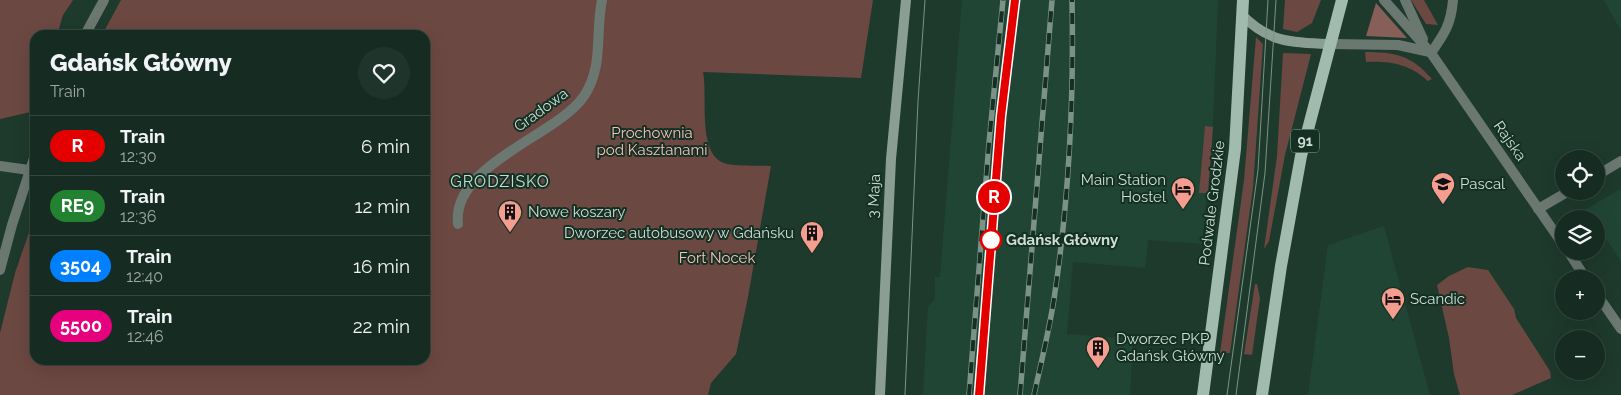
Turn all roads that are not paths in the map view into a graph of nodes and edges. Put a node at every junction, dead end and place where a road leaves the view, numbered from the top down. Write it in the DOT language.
graph roads {
  1 [pos="104,0"];
  2 [pos="602,0"];
  3 [pos="906,0"];
  4 [pos="1242,0"];
  5 [pos="1342,0"];
  6 [pos="1384,0"];
  7 [pos="1405,0"];
  8 [pos="1453,0"];
  9 [pos="1242,15"];
  10 [pos="87,30"];
  11 [pos="1330,44"];
  12 [pos="1431,53"];
  13 [pos="1621,161"];
  14 [pos="0,166"];
  15 [pos="29,170"];
  16 [pos="1605,171"];
  17 [pos="1555,199"];
  18 [pos="1538,209"];
  19 [pos="458,224"];
  20 [pos="1555,233"];
  21 [pos="0,270"];
  22 [pos="1605,306"];
  23 [pos="1621,329"];
  24 [pos="880,395"];
  25 [pos="1203,395"];
  26 [pos="1262,395"];
  1 -- 10 [label="street"];
  2 -- 19 [label="street, Gradowa"];
  3 -- 24 [label="main road, 3 Maja"];
  4 -- 9 [label="main road, Podwale Grodzkie"];
  5 -- 11 [label="main road, 91"];
  6 -- 12 [label="street, Rajska"];
  7 -- 12 [label="street"];
  8 -- 12 [label="street"];
  9 -- 11 [label="main road"];
  9 -- 25 [label="main road, Podwale Grodzkie"];
  11 -- 12 [label="street"];
  11 -- 26 [label="main road, 91"];
  12 -- 18 [label="street, Rajska"];
  13 -- 16 [label="street"];
  14 -- 15 [label="street"];
  15 -- 21 [label="street"];
  17 -- 18 [label="street"];
  18 -- 20 [label="street, Rajska"];
  22 -- 23 [label="street"];
}
